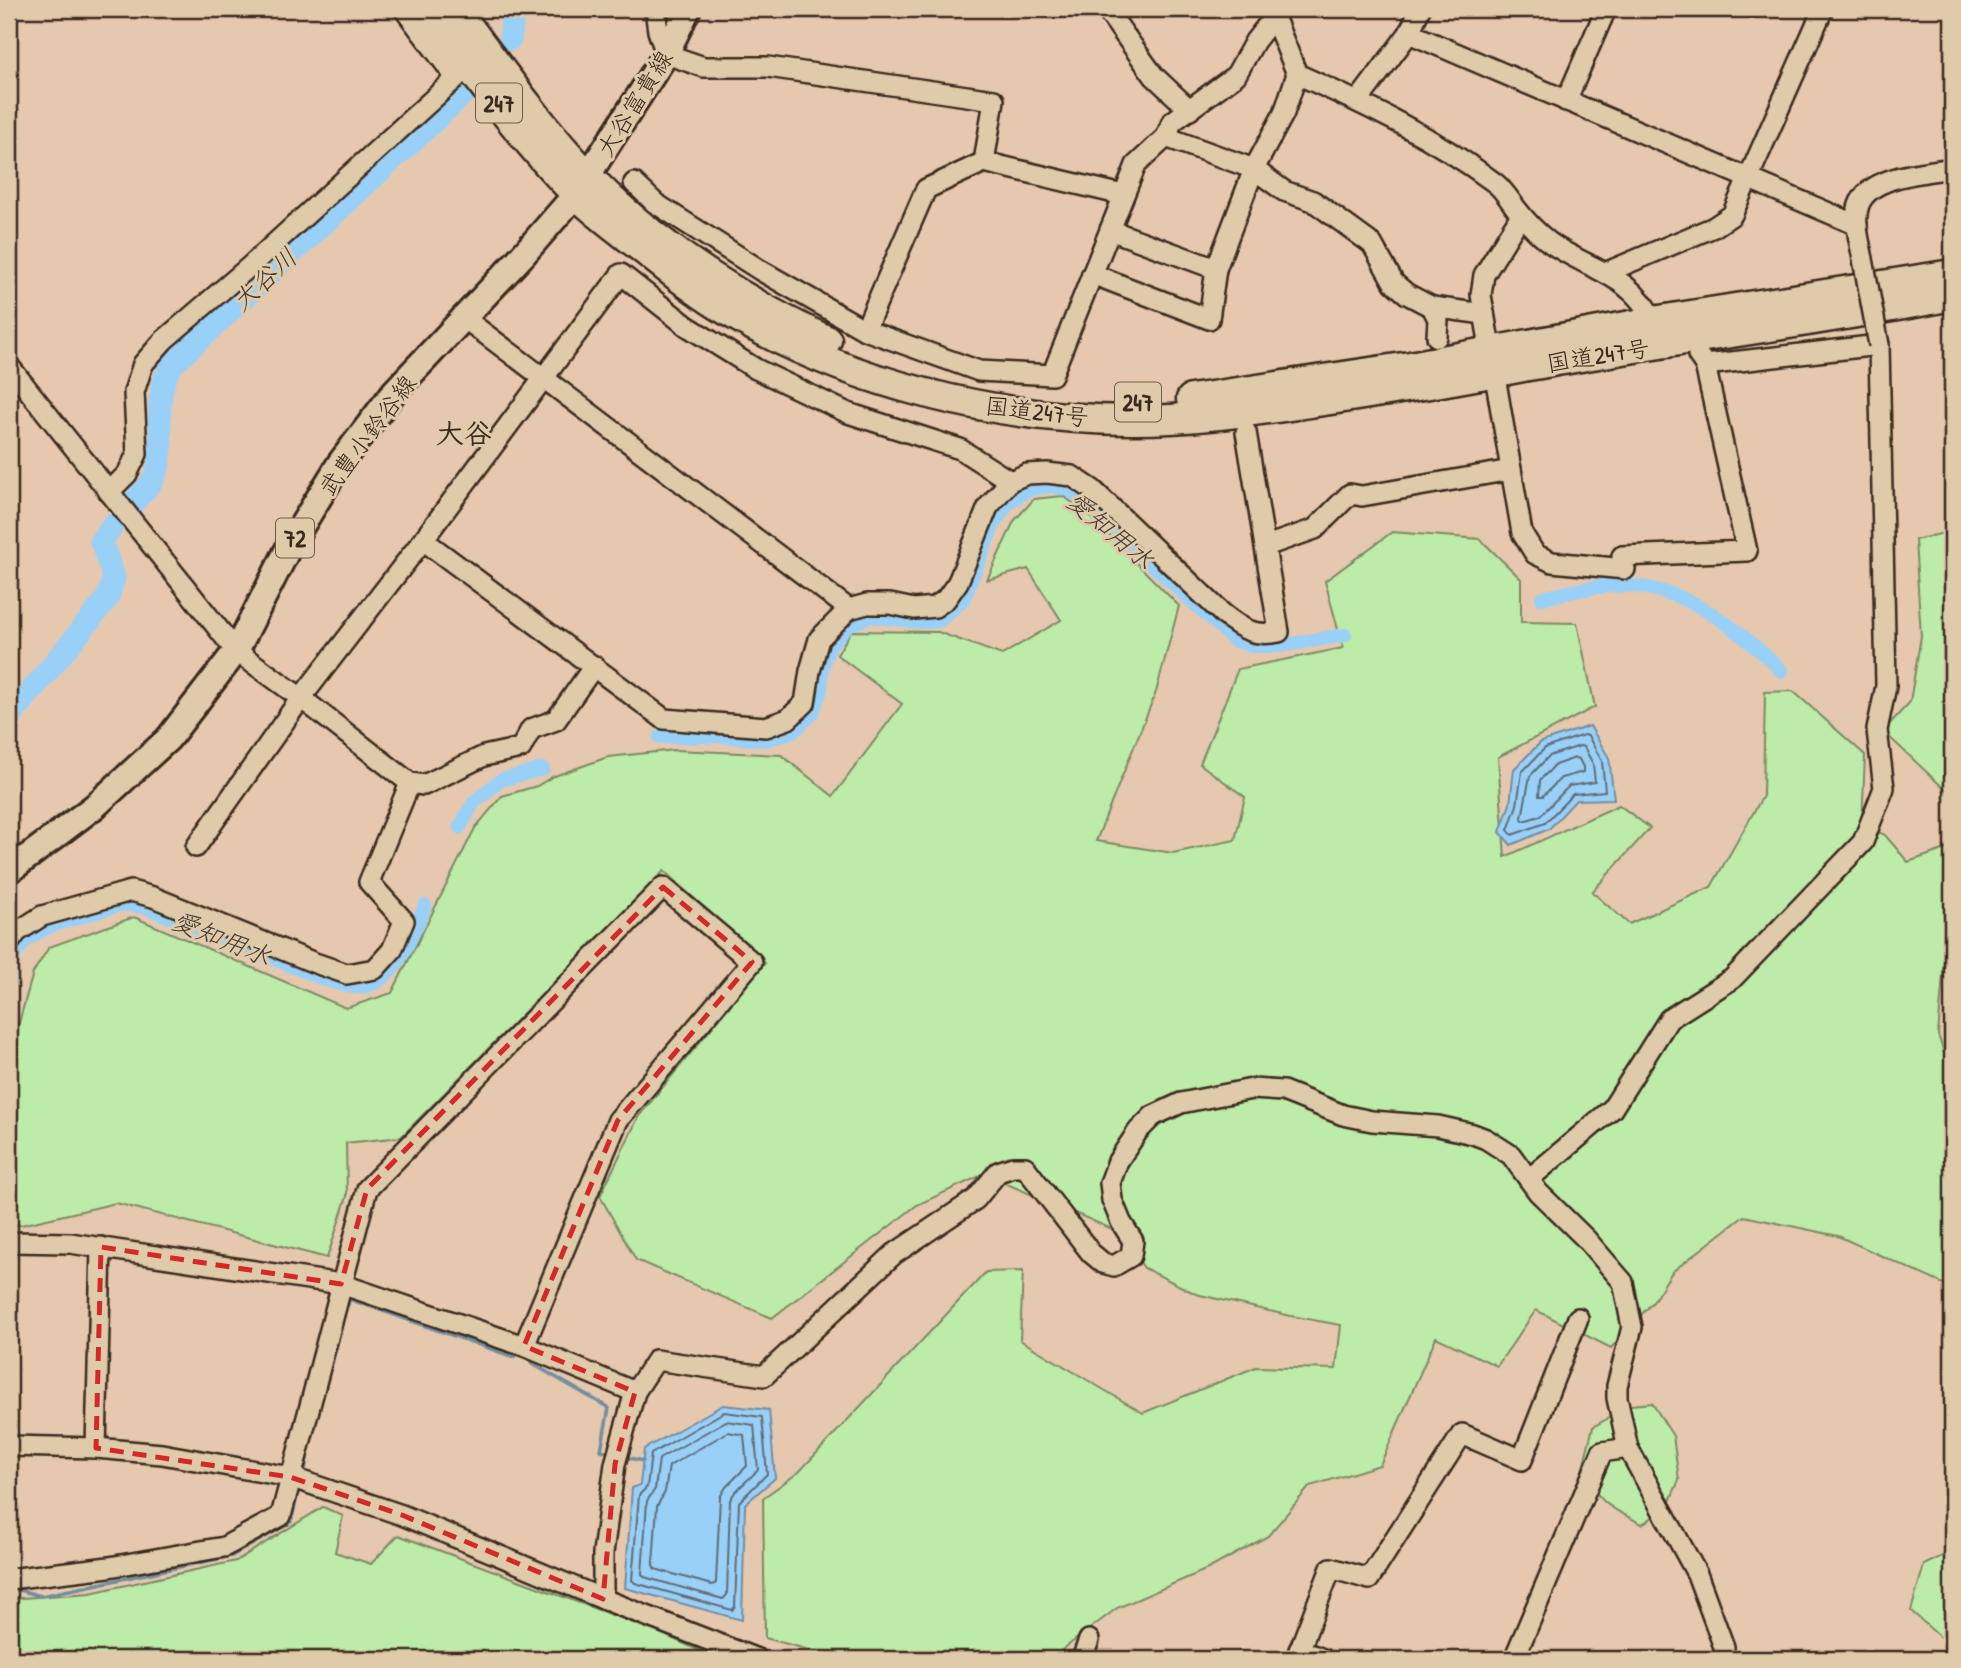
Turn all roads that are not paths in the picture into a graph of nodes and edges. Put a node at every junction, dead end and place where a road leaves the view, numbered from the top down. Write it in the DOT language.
graph roads {
  1 [pos="404,9"];
  2 [pos="426,9"];
  3 [pos="455,9"];
  4 [pos="655,9"];
  5 [pos="688,9"];
  6 [pos="1420,9"];
  7 [pos="1606,9"];
  8 [pos="1823,9"];
  9 [pos="1115,12"];
  10 [pos="1273,13"];
  11 [pos="1409,33"];
  12 [pos="666,54"];
  13 [pos="1297,75"];
  14 [pos="1357,101"];
  15 [pos="1566,101"];
  16 [pos="1190,110"];
  17 [pos="1166,137"];
  18 [pos="984,162"];
  19 [pos="1952,168"];
  20 [pos="1254,169"];
  21 [pos="1748,180"];
  22 [pos="634,183"];
  23 [pos="583,185"];
  24 [pos="1123,195"];
  25 [pos="1521,215"];
  26 [pos="1857,225"];
  27 [pos="1110,230"];
  28 [pos="1216,269"];
  29 [pos="1607,272"];
  30 [pos="1092,274"];
  31 [pos="1952,274"];
  32 [pos="1952,296"];
  33 [pos="1432,307"];
  34 [pos="1484,314"];
  35 [pos="464,318"];
  36 [pos="1653,321"];
  37 [pos="865,330"];
  38 [pos="1437,337"];
  39 [pos="1688,340"];
  40 [pos="1879,345"];
  41 [pos="1492,362"];
  42 [pos="1704,365"];
  43 [pos="9,366"];
  44 [pos="544,377"];
  45 [pos="1246,432"];
  46 [pos="1511,470"];
  47 [pos="1010,481"];
  48 [pos="109,492"];
  49 [pos="423,540"];
  50 [pos="1266,546"];
  51 [pos="849,609"];
  52 [pos="236,651"];
  53 [pos="594,666"];
  54 [pos="302,698"];
  55 [pos="410,783"];
  56 [pos="196,847"];
  57 [pos="9,872"];
  58 [pos="9,943"];
  59 [pos="1529,1179"];
  60 [pos="9,1242"];
  61 [pos="101,1247"];
  62 [pos="341,1284"];
  63 [pos="1578,1318"];
  64 [pos="524,1346"];
  65 [pos="635,1392"];
  66 [pos="9,1446"];
  67 [pos="96,1448"];
  68 [pos="1628,1448"];
  69 [pos="290,1477"];
  70 [pos="9,1579"];
  71 [pos="603,1599"];
  72 [pos="1089,1640"];
  73 [pos="1297,1655"];
  74 [pos="757,1659"];
  75 [pos="1082,1659"];
  76 [pos="1323,1659"];
  77 [pos="1514,1659"];
  78 [pos="1724,1659"];
  1 -- 48 [label="street"];
  2 -- 23 [label="highway, 国道247号 / 247"];
  3 -- 23 [label="highway, 国道247号 / 247"];
  4 -- 12 [label="street"];
  5 -- 12 [label="main road, 大谷富貴線"];
  6 -- 11 [label="street"];
  7 -- 15 [label="street"];
  8 -- 21 [label="street"];
  9 -- 16 [label="street"];
  10 -- 13 [label="street"];
  10 -- 16 [label="street"];
  11 -- 14 [label="street"];
  11 -- 15 [label="street"];
  12 -- 18 [label="street"];
  12 -- 23 [label="main road, 大谷富貴線"];
  13 -- 14 [label="street"];
  13 -- 20 [label="street"];
  14 -- 25 [label="street"];
  15 -- 21 [label="street"];
  16 -- 17 [label="street"];
  17 -- 20 [label="street"];
  17 -- 24 [label="street"];
  18 -- 24 [label="street"];
  18 -- 37 [label="street"];
  19 -- 26 [label="street"];
  20 -- 28 [label="street"];
  20 -- 33 [label="street"];
  21 -- 26 [label="street"];
  21 -- 29 [label="street"];
  22 -- 37 [label="street"];
  23 -- 35 [label="main road, 武豊小鈴谷線 / 72"];
  23 -- 41 [label="highway, 国道247号 / 247"];
  24 -- 27 [label="street"];
  25 -- 29 [label="street"];
  25 -- 34 [label="street"];
  26 -- 40 [label="street, bridge"];
  27 -- 28 [label="street"];
  27 -- 30 [label="street"];
  28 -- 30 [label="street"];
  29 -- 36 [label="street"];
  30 -- 37 [label="street"];
  31 -- 36 [label="highway, 国道247号 / 247"];
  32 -- 39 [label="highway, 国道247号 / 247"];
  33 -- 34 [label="street"];
  33 -- 38 [label="street"];
  34 -- 41 [label="street"];
  35 -- 44 [label="street"];
  35 -- 52 [label="main road, 武豊小鈴谷線 / 72"];
  36 -- 41 [label="highway, 国道247号 / 247"];
  39 -- 41 [label="highway, 国道247号 / 247"];
  39 -- 42 [label="street"];
  40 -- 42 [label="street"];
  40 -- 59 [label="street"];
  41 -- 46 [label="street"];
  42 -- 46 [label="street"];
  43 -- 48 [label="street"];
  44 -- 47 [label="street"];
  44 -- 49 [label="street"];
  44 -- 51 [label="street"];
  45 -- 50 [label="street"];
  46 -- 50 [label="street"];
  47 -- 50 [label="street"];
  47 -- 51 [label="street"];
  48 -- 52 [label="street"];
  49 -- 53 [label="street"];
  49 -- 54 [label="street"];
  51 -- 53 [label="street"];
  52 -- 54 [label="street"];
  52 -- 57 [label="main road, 武豊小鈴谷線 / 72"];
  53 -- 55 [label="street"];
  54 -- 55 [label="street"];
  54 -- 56 [label="street"];
  55 -- 58 [label="street"];
  59 -- 65 [label="street"];
  59 -- 68 [label="street"];
  60 -- 61 [label="street"];
  61 -- 62 [label="street"];
  61 -- 67 [label="street"];
  62 -- 64 [label="street"];
  62 -- 64 [label="street"];
  62 -- 69 [label="street"];
  63 -- 73 [label="street"];
  64 -- 65 [label="street"];
  65 -- 71 [label="street"];
  66 -- 67 [label="street"];
  67 -- 69 [label="street"];
  68 -- 77 [label="street"];
  68 -- 78 [label="street"];
  69 -- 70 [label="street"];
  69 -- 71 [label="street"];
  71 -- 74 [label="street"];
  72 -- 75 [label="street"];
  73 -- 76 [label="street"];
}
